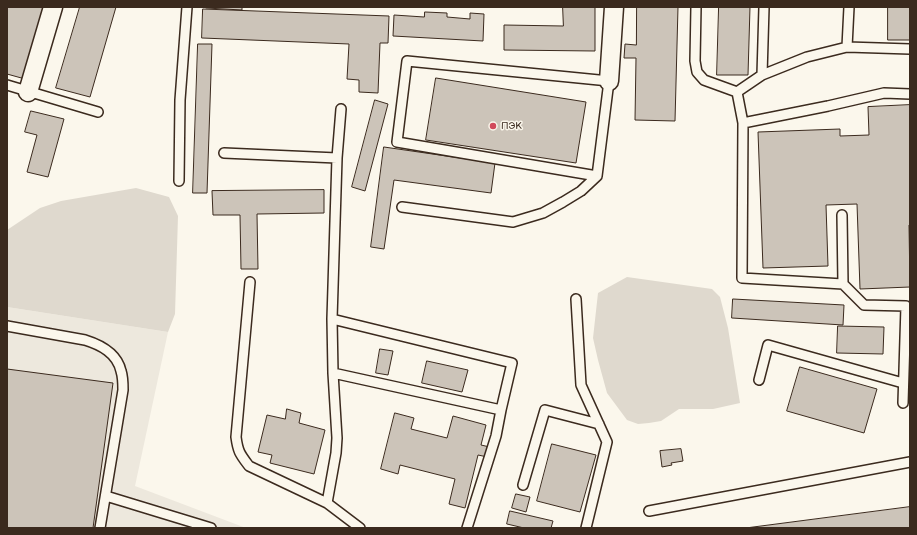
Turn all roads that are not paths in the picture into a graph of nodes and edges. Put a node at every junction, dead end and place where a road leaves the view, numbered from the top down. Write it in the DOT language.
graph roads {
  1 [pos="53,7"];
  2 [pos="187,7"];
  3 [pos="614,7"];
  4 [pos="696,7"];
  5 [pos="764,7"];
  6 [pos="849,7"];
  7 [pos="848,47"];
  8 [pos="910,49"];
  9 [pos="762,75"];
  10 [pos="609,81"];
  11 [pos="7,85"];
  12 [pos="28,92"];
  13 [pos="737,92"];
  14 [pos="910,94"];
  15 [pos="341,109"];
  16 [pos="98,112"];
  17 [pos="743,124"];
  18 [pos="224,153"];
  19 [pos="337,158"];
  20 [pos="597,176"];
  21 [pos="179,181"];
  22 [pos="402,207"];
  23 [pos="842,214"];
  24 [pos="250,282"];
  25 [pos="843,284"];
  26 [pos="576,299"];
  27 [pos="332,319"];
  28 [pos="7,326"];
  29 [pos="333,373"];
  30 [pos="759,380"];
  31 [pos="903,383"];
  32 [pos="903,403"];
  33 [pos="501,410"];
  34 [pos="599,424"];
  35 [pos="910,462"];
  36 [pos="523,485"];
  37 [pos="106,496"];
  38 [pos="327,503"];
  39 [pos="649,511"];
  40 [pos="100,528"];
  41 [pos="210,528"];
  42 [pos="360,528"];
  43 [pos="467,528"];
  44 [pos="586,528"];
  1 -- 12 [label="street"];
  2 -- 21 [label="lane"];
  3 -- 10 [label="street"];
  4 -- 13 [label="lane"];
  5 -- 9 [label="lane"];
  6 -- 7 [label="lane"];
  7 -- 8 [label="lane"];
  7 -- 9 [label="lane"];
  9 -- 13 [label="lane"];
  10 -- 20 [label="lane"];
  10 -- 20 [label="lane"];
  11 -- 12 [label="lane"];
  12 -- 16 [label="lane"];
  13 -- 17 [label="lane"];
  14 -- 17 [label="lane"];
  15 -- 19 [label="lane"];
  17 -- 25 [label="lane"];
  18 -- 19 [label="lane"];
  19 -- 27 [label="lane"];
  20 -- 22 [label="lane"];
  23 -- 25 [label="lane"];
  24 -- 38 [label="lane"];
  25 -- 31 [label="lane"];
  26 -- 34 [label="lane"];
  27 -- 29 [label="lane"];
  27 -- 33 [label="lane"];
  28 -- 37 [label="lane"];
  29 -- 33 [label="lane"];
  29 -- 38 [label="lane"];
  30 -- 31 [label="lane"];
  31 -- 32 [label="lane"];
  33 -- 43 [label="lane"];
  34 -- 36 [label="lane"];
  34 -- 44 [label="lane"];
  35 -- 39 [label="lane"];
  37 -- 40 [label="lane"];
  37 -- 41 [label="lane"];
  38 -- 42 [label="lane"];
}
